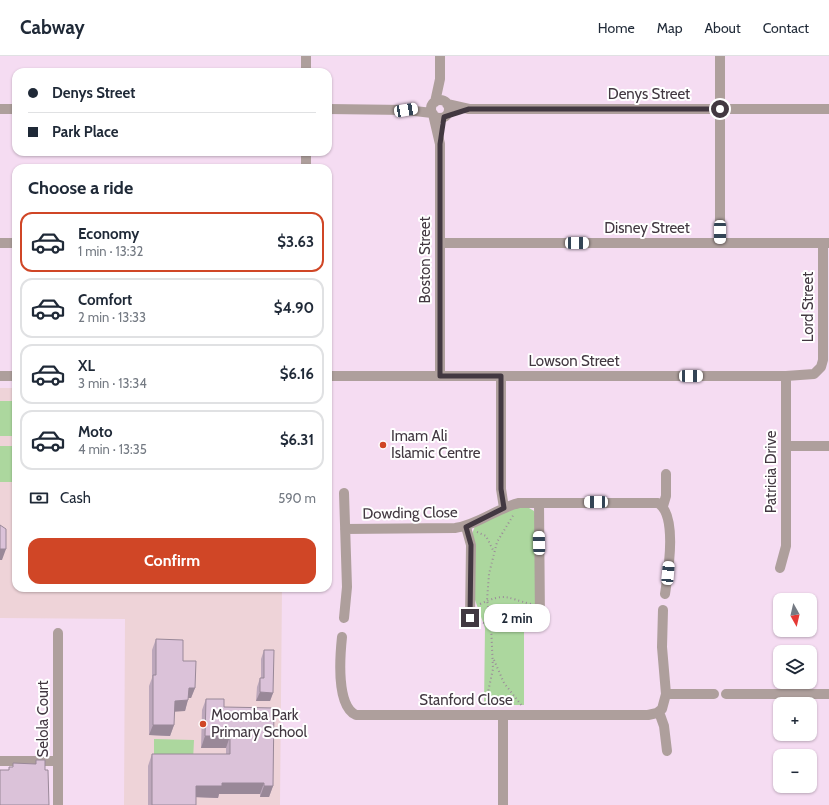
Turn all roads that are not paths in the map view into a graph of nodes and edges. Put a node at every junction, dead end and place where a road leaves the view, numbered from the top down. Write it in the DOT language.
graph roads {
  1 [pos="306,56"];
  2 [pos="440,56"];
  3 [pos="720,56"];
  4 [pos="306,68"];
  5 [pos="441,103"];
  6 [pos="0,108"];
  7 [pos="12,108"];
  8 [pos="332,109"];
  9 [pos="469,109"];
  10 [pos="720,109"];
  11 [pos="829,109"];
  12 [pos="406,110"];
  13 [pos="432,114"];
  14 [pos="445,116"];
  15 [pos="440,144"];
  16 [pos="0,243"];
  17 [pos="12,243"];
  18 [pos="441,243"];
  19 [pos="720,243"];
  20 [pos="826,243"];
  21 [pos="818,371"];
  22 [pos="0,376"];
  23 [pos="12,376"];
  24 [pos="332,376"];
  25 [pos="440,376"];
  26 [pos="501,376"];
  27 [pos="786,376"];
  28 [pos="786,446"];
  29 [pos="829,446"];
  30 [pos="666,474"];
  31 [pos="344,493"];
  32 [pos="539,503"];
  33 [pos="663,506"];
  34 [pos="504,508"];
  35 [pos="466,527"];
  36 [pos="345,529"];
  37 [pos="780,568"];
  38 [pos="665,594"];
  39 [pos="663,610"];
  40 [pos="344,618"];
  41 [pos="470,618"];
  42 [pos="540,621"];
  43 [pos="58,633"];
  44 [pos="342,637"];
  45 [pos="666,694"];
  46 [pos="714,694"];
  47 [pos="726,694"];
  48 [pos="829,694"];
  49 [pos="659,712"];
  50 [pos="503,715"];
  51 [pos="667,752"];
  52 [pos="0,761"];
  53 [pos="58,761"];
  54 [pos="58,805"];
  55 [pos="503,805"];
  1 -- 4 [label="street"];
  2 -- 5 [label="street"];
  3 -- 10 [label="street"];
  5 -- 9 [label="street, Denys Street"];
  5 -- 12 [label="street, Denys Street"];
  5 -- 13 [label="street"];
  5 -- 14 [label="street"];
  6 -- 7 [label="street"];
  8 -- 12 [label="street, Denys Street"];
  9 -- 10 [label="street, Denys Street"];
  9 -- 14 [label="street, Denys Street"];
  10 -- 11 [label="street, Denys Street"];
  10 -- 19 [label="street"];
  12 -- 13 [label="street, Denys Street"];
  13 -- 14 [label="street"];
  13 -- 15 [label="street, Boston Street"];
  14 -- 15 [label="street, Boston Street"];
  15 -- 18 [label="street, Boston Street"];
  16 -- 17 [label="street"];
  18 -- 19 [label="street, Disney Street"];
  18 -- 25 [label="street, Boston Street"];
  19 -- 20 [label="street, Disney Street"];
  20 -- 21 [label="street, Lord Street"];
  21 -- 27 [label="street, Lowson Street"];
  22 -- 23 [label="street"];
  24 -- 25 [label="street, Lowson Street"];
  25 -- 26 [label="street, Lowson Street"];
  26 -- 27 [label="street, Lowson Street"];
  26 -- 34 [label="street"];
  27 -- 28 [label="street, Patricia Drive"];
  28 -- 29 [label="street"];
  28 -- 37 [label="street, Patricia Drive"];
  30 -- 33 [label="street"];
  31 -- 36 [label="street, Dowding Close"];
  32 -- 33 [label="street, Dowding Close"];
  32 -- 34 [label="street, Dowding Close"];
  32 -- 42 [label="street"];
  33 -- 38 [label="street"];
  34 -- 35 [label="street, Dowding Close"];
  35 -- 36 [label="street, Dowding Close"];
  35 -- 41 [label="street"];
  36 -- 40 [label="street, Dowding Close"];
  39 -- 45 [label="street"];
  43 -- 53 [label="street, Selola Court"];
  44 -- 50 [label="street, Stanford Close"];
  45 -- 46 [label="street"];
  45 -- 49 [label="street"];
  47 -- 48 [label="street"];
  49 -- 50 [label="street, Stanford Close"];
  49 -- 51 [label="street"];
  50 -- 55 [label="street"];
  52 -- 53 [label="street"];
  53 -- 54 [label="street, Selola Court"];
}
